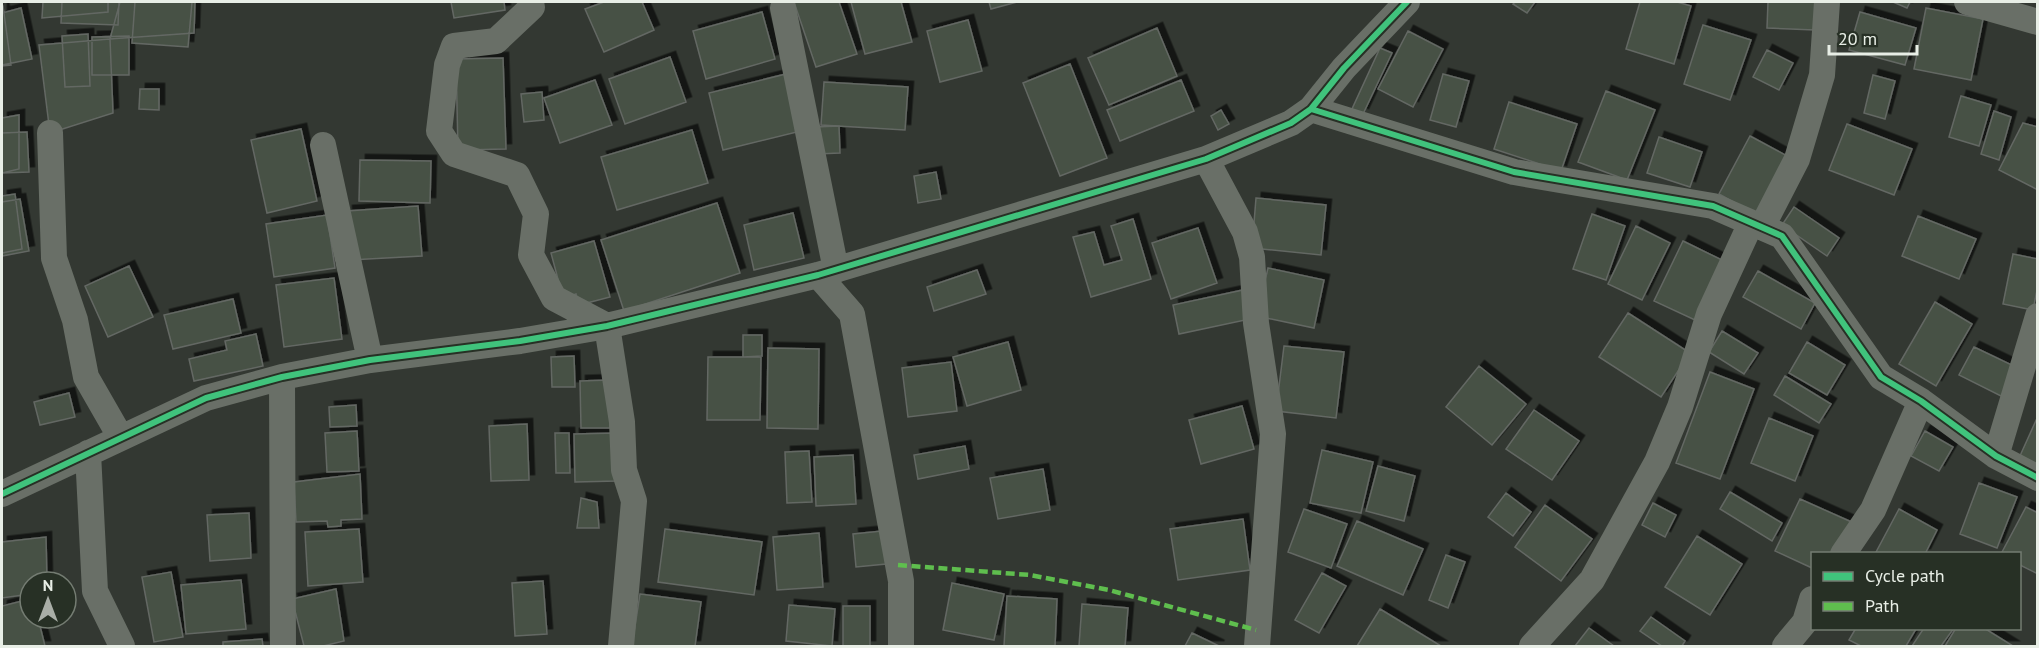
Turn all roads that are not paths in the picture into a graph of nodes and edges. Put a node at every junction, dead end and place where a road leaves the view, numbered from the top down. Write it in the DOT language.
graph roads {
  1 [pos="1407,2"];
  2 [pos="1827,2"];
  3 [pos="1967,2"];
  4 [pos="532,7"];
  5 [pos="783,8"];
  6 [pos="2037,22"];
  7 [pos="1311,109"];
  8 [pos="50,133"];
  9 [pos="324,145"];
  10 [pos="1206,159"];
  11 [pos="1756,225"];
  12 [pos="827,272"];
  13 [pos="2037,316"];
  14 [pos="607,326"];
  15 [pos="370,360"];
  16 [pos="282,377"];
  17 [pos="1921,401"];
  18 [pos="121,438"];
  19 [pos="88,453"];
  20 [pos="1996,456"];
  21 [pos="2037,478"];
  22 [pos="2,494"];
  23 [pos="1844,552"];
  24 [pos="1811,602"];
  25 [pos="123,646"];
  26 [pos="283,646"];
  27 [pos="621,646"];
  28 [pos="901,646"];
  29 [pos="1257,646"];
  30 [pos="1532,646"];
  31 [pos="1785,646"];
  1 -- 7 [label="street"];
  2 -- 11 [label="street"];
  3 -- 6 [label="street"];
  4 -- 14 [label="street"];
  5 -- 12 [label="street"];
  7 -- 10 [label="street"];
  7 -- 11 [label="street"];
  8 -- 18 [label="street"];
  9 -- 15 [label="street"];
  10 -- 12 [label="street"];
  10 -- 29 [label="street"];
  11 -- 17 [label="street"];
  11 -- 30 [label="street"];
  12 -- 14 [label="street"];
  12 -- 28 [label="street"];
  13 -- 20 [label="street"];
  14 -- 15 [label="street"];
  14 -- 27 [label="street"];
  15 -- 16 [label="street"];
  16 -- 18 [label="street"];
  16 -- 26 [label="street"];
  17 -- 20 [label="street"];
  17 -- 23 [label="street"];
  18 -- 19 [label="street"];
  19 -- 22 [label="street"];
  19 -- 25 [label="street"];
  20 -- 21 [label="street"];
  24 -- 31 [label="street"];
}
